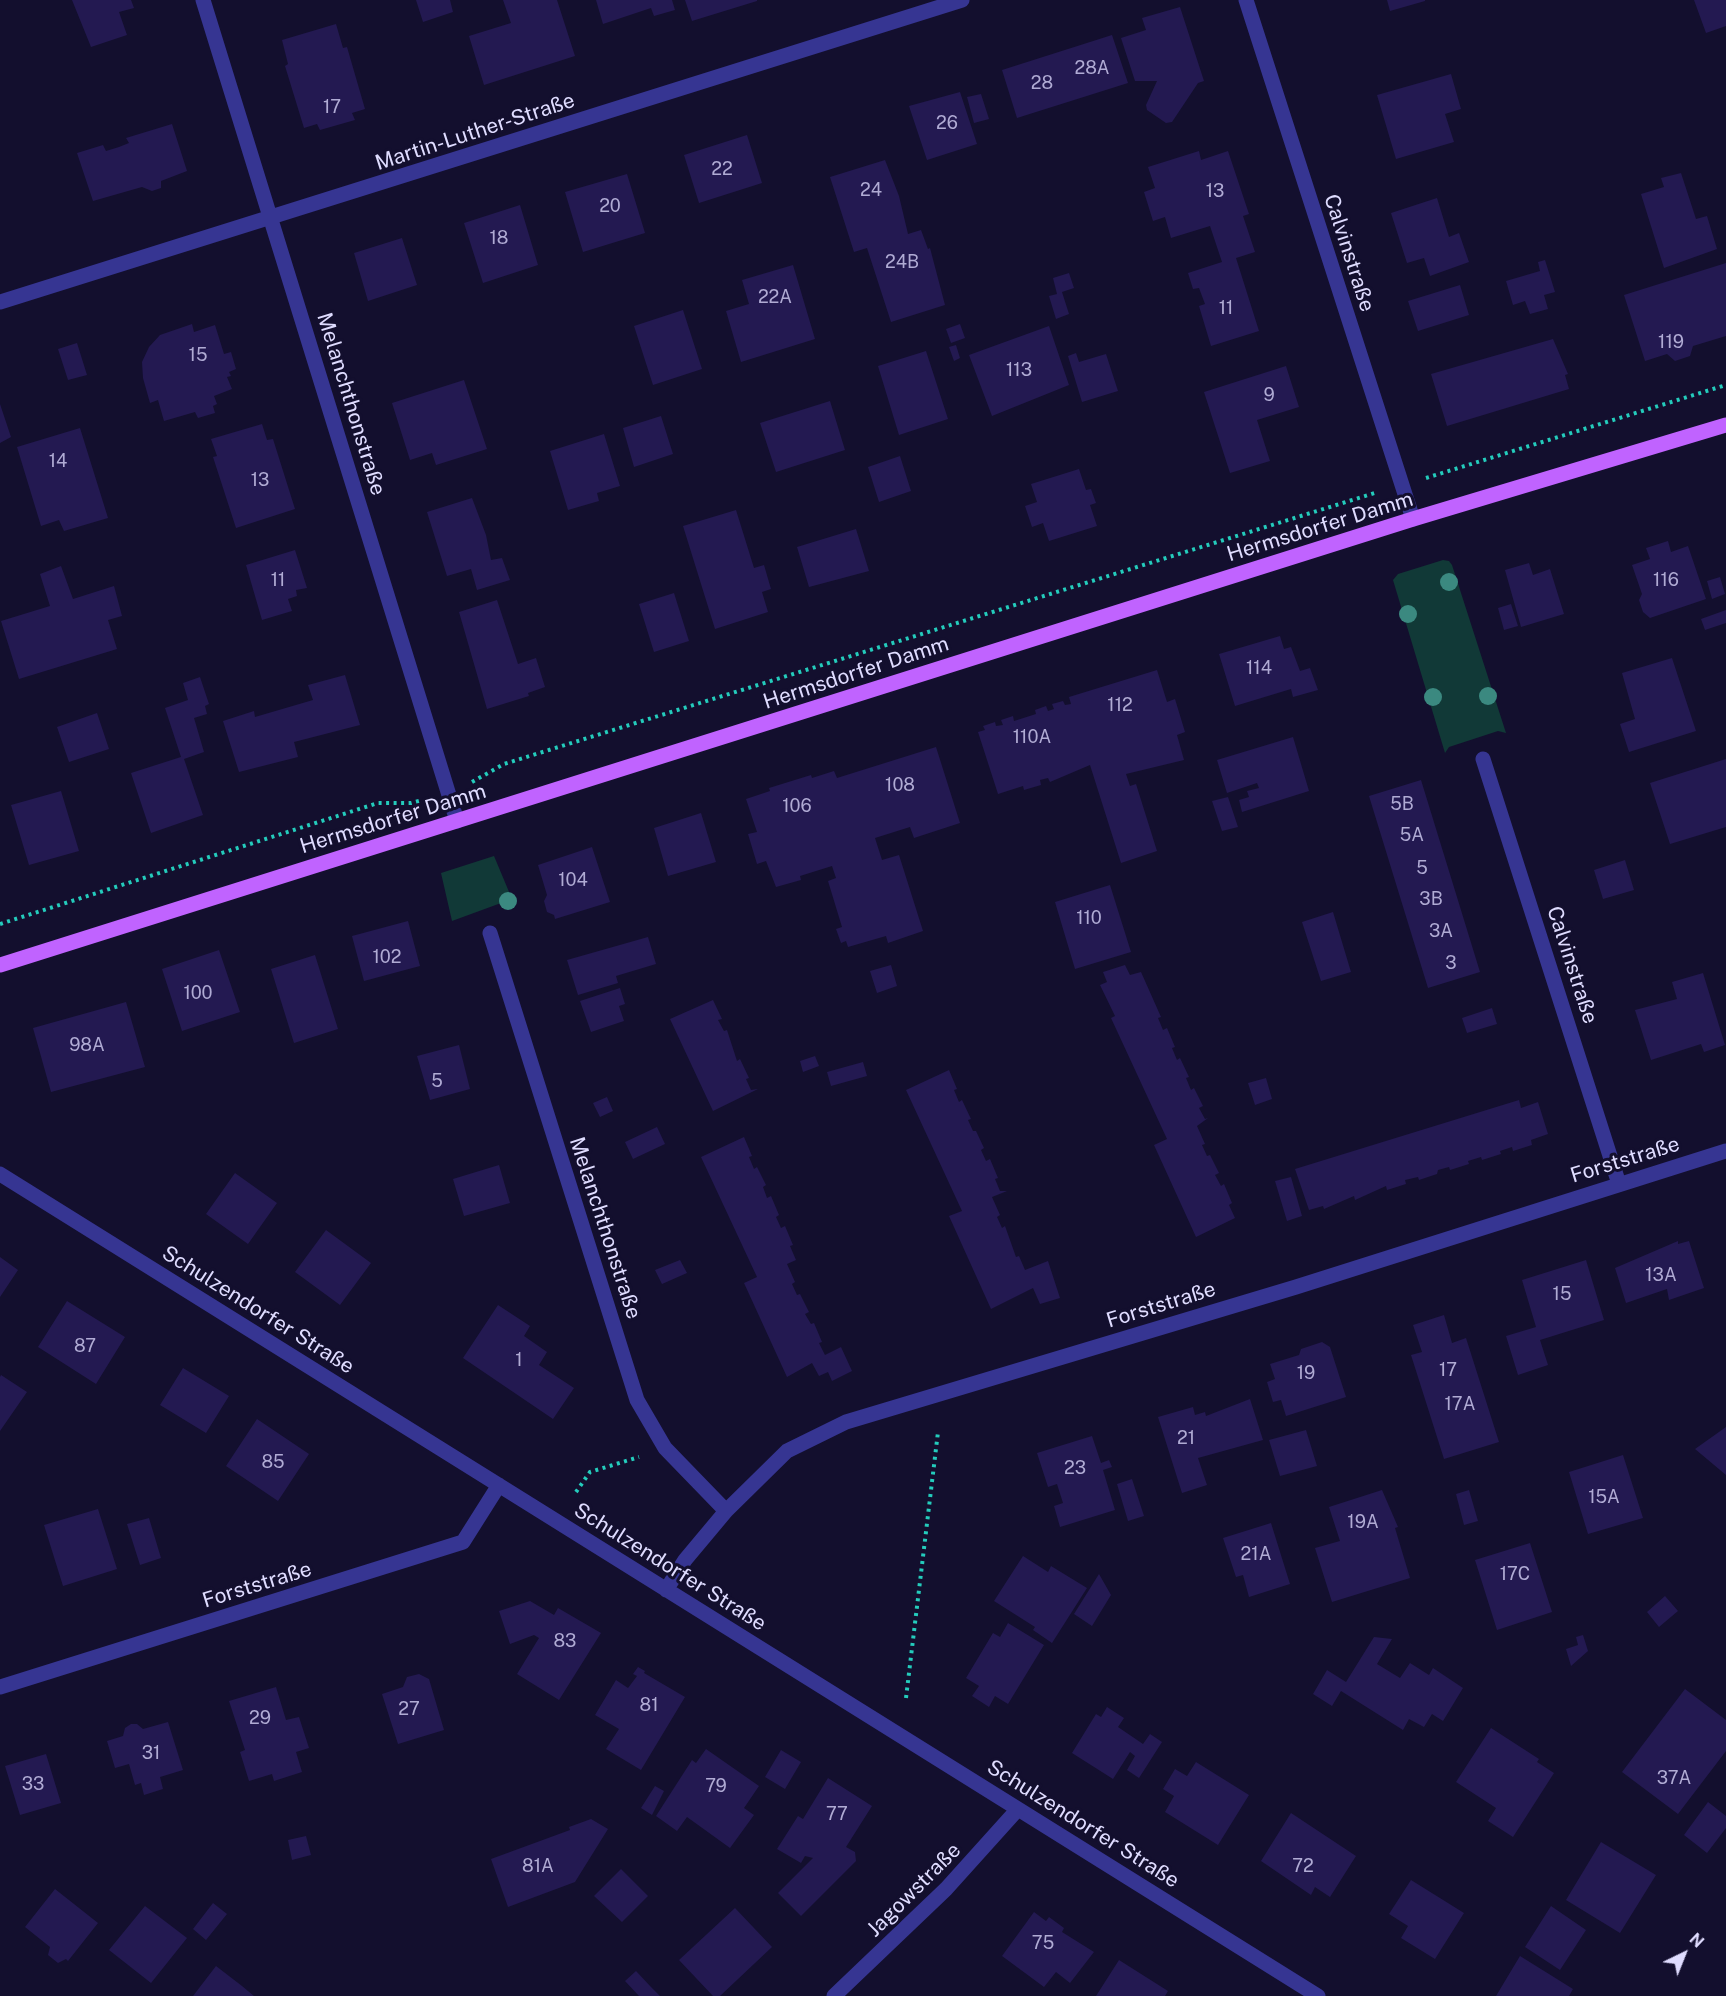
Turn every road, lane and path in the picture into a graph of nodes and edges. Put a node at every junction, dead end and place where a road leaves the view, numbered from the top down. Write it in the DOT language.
graph roads {
  1 [pos="202,0"];
  2 [pos="962,0"];
  3 [pos="1246,0"];
  4 [pos="272,218"];
  5 [pos="0,302"];
  6 [pos="1726,385"];
  7 [pos="1726,425"];
  8 [pos="1402,485"];
  9 [pos="1413,519"];
  10 [pos="1483,759"];
  11 [pos="448,791"];
  12 [pos="457,821"];
  13 [pos="0,924"];
  14 [pos="490,933"];
  15 [pos="0,965"];
  16 [pos="1726,1151"];
  17 [pos="0,1174"];
  18 [pos="1619,1184"];
  19 [pos="938,1432"];
  20 [pos="639,1457"];
  21 [pos="499,1485"];
  22 [pos="576,1492"];
  23 [pos="726,1511"];
  24 [pos="666,1590"];
  25 [pos="0,1687"];
  26 [pos="906,1698"];
  27 [pos="1018,1809"];
  28 [pos="834,1996"];
  29 [pos="1318,1996"];
  1 -- 4 [label="street, Melanchthonstraße"];
  2 -- 4 [label="street, Martin-Luther-Straße"];
  3 -- 8 [label="street, Calvinstraße"];
  4 -- 5 [label="street, Martin-Luther-Straße"];
  4 -- 11 [label="street, Melanchthonstraße"];
  6 -- 8 [label="path"];
  7 -- 9 [label="main road, Hermsdorfer Damm"];
  8 -- 9 [label="street, Calvinstraße"];
  8 -- 11 [label="path"];
  9 -- 12 [label="main road, Hermsdorfer Damm"];
  10 -- 18 [label="street, Calvinstraße"];
  11 -- 12 [label="street, Melanchthonstraße"];
  11 -- 13 [label="path"];
  12 -- 15 [label="main road, Hermsdorfer Damm"];
  14 -- 23 [label="street, Melanchthonstraße"];
  16 -- 18 [label="street, Forststraße"];
  17 -- 21 [label="street, Schulzendorfer Straße"];
  18 -- 23 [label="street, Forststraße"];
  19 -- 26 [label="path"];
  20 -- 22 [label="path"];
  21 -- 24 [label="street, Schulzendorfer Straße"];
  21 -- 25 [label="street, Forststraße"];
  23 -- 24 [label="street, Forststraße"];
  24 -- 27 [label="street, Schulzendorfer Straße"];
  27 -- 28 [label="street, Jagowstraße"];
  27 -- 29 [label="street, Schulzendorfer Straße"];
}
